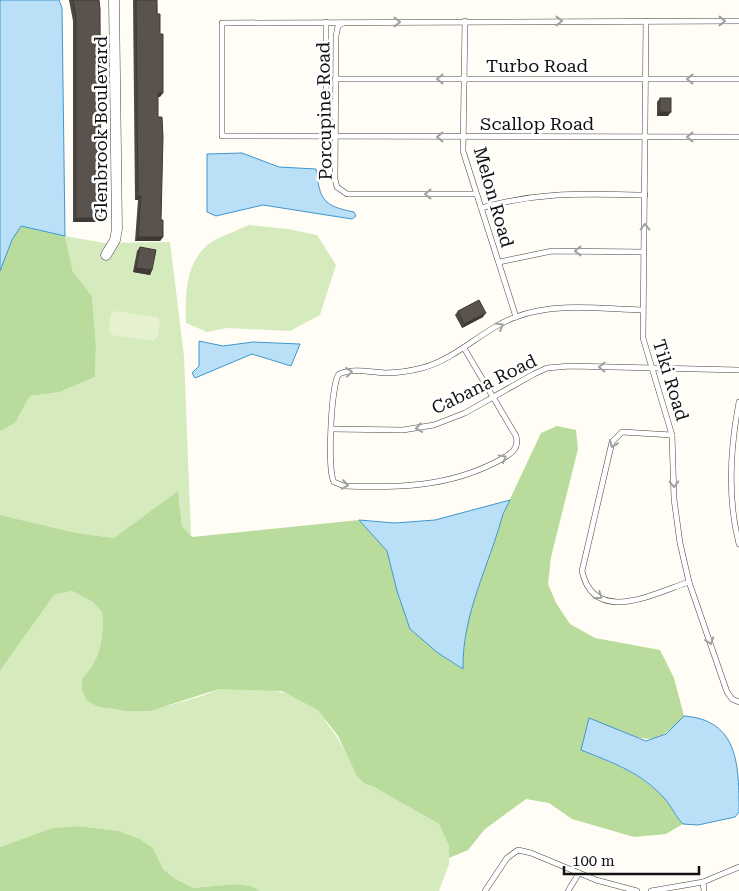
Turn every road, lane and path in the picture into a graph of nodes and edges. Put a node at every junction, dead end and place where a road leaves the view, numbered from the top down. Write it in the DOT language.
graph roads {
  1 [pos="114,0"];
  2 [pos="646,21"];
  3 [pos="739,21"];
  4 [pos="326,22"];
  5 [pos="348,22"];
  6 [pos="464,22"];
  7 [pos="335,79"];
  8 [pos="465,79"];
  9 [pos="645,79"];
  10 [pos="739,79"];
  11 [pos="739,136"];
  12 [pos="326,137"];
  13 [pos="335,137"];
  14 [pos="464,137"];
  15 [pos="645,137"];
  16 [pos="476,194"];
  17 [pos="645,195"];
  18 [pos="481,208"];
  19 [pos="644,252"];
  20 [pos="106,255"];
  21 [pos="499,262"];
  22 [pos="642,310"];
  23 [pos="516,317"];
  24 [pos="464,348"];
  25 [pos="651,368"];
  26 [pos="739,370"];
  27 [pos="493,396"];
  28 [pos="739,402"];
  29 [pos="332,429"];
  30 [pos="672,435"];
  31 [pos="739,544"];
  32 [pos="689,582"];
  33 [pos="739,702"];
  34 [pos="739,867"];
  35 [pos="580,873"];
  36 [pos="702,882"];
  37 [pos="484,891"];
  38 [pos="568,891"];
  39 [pos="637,891"];
  40 [pos="651,891"];
  41 [pos="704,891"];
  1 -- 20 [label="street, Glenbrook Boulevard"];
  2 -- 3 [label="lane, one-way"];
  6 -- 2 [label="lane, one-way"];
  2 -- 9 [label="lane, Tiki Road"];
  4 -- 5 [label="lane"];
  4 -- 12 [label="lane"];
  4 -- 12 [label="lane, Scallop Road"];
  5 -- 6 [label="lane, one-way"];
  5 -- 7 [label="lane, Porcupine Road"];
  6 -- 8 [label="lane, Melon Road"];
  8 -- 7 [label="lane, Turbo Road, one-way"];
  7 -- 13 [label="lane, Porcupine Road"];
  8 -- 9 [label="lane, Turbo Road"];
  8 -- 14 [label="lane, Melon Road"];
  10 -- 9 [label="lane, Turbo Road, one-way"];
  9 -- 15 [label="lane, Tiki Road"];
  11 -- 15 [label="lane, Scallop Road, one-way"];
  12 -- 13 [label="lane, Scallop Road"];
  14 -- 13 [label="lane, Scallop Road, one-way"];
  16 -- 13 [label="lane, Porcupine Road, one-way"];
  14 -- 15 [label="lane, Scallop Road"];
  14 -- 16 [label="lane, Melon Road"];
  15 -- 17 [label="lane, Tiki Road"];
  16 -- 18 [label="lane, Melon Road"];
  17 -- 18 [label="lane"];
  19 -- 17 [label="lane, Tiki Road, one-way"];
  18 -- 21 [label="lane, Melon Road"];
  19 -- 21 [label="lane, one-way"];
  19 -- 22 [label="lane, Tiki Road"];
  21 -- 23 [label="lane, Melon Road"];
  22 -- 23 [label="lane"];
  22 -- 25 [label="lane, Tiki Road"];
  24 -- 23 [label="lane, one-way"];
  24 -- 27 [label="lane"];
  29 -- 24 [label="lane, one-way"];
  25 -- 26 [label="lane, Cabana Road"];
  25 -- 27 [label="lane, Cabana Road, one-way"];
  25 -- 30 [label="lane, Tiki Road"];
  27 -- 29 [label="lane, Cabana Road, one-way"];
  29 -- 27 [label="lane, one-way"];
  28 -- 31 [label="lane"];
  30 -- 32 [label="lane, Tiki Road, one-way"];
  30 -- 32 [label="lane, one-way"];
  32 -- 33 [label="lane, Tiki Road, one-way"];
  34 -- 36 [label="lane"];
  35 -- 37 [label="lane"];
  35 -- 38 [label="lane"];
  35 -- 39 [label="lane"];
  36 -- 40 [label="lane"];
  36 -- 41 [label="lane"];
}
